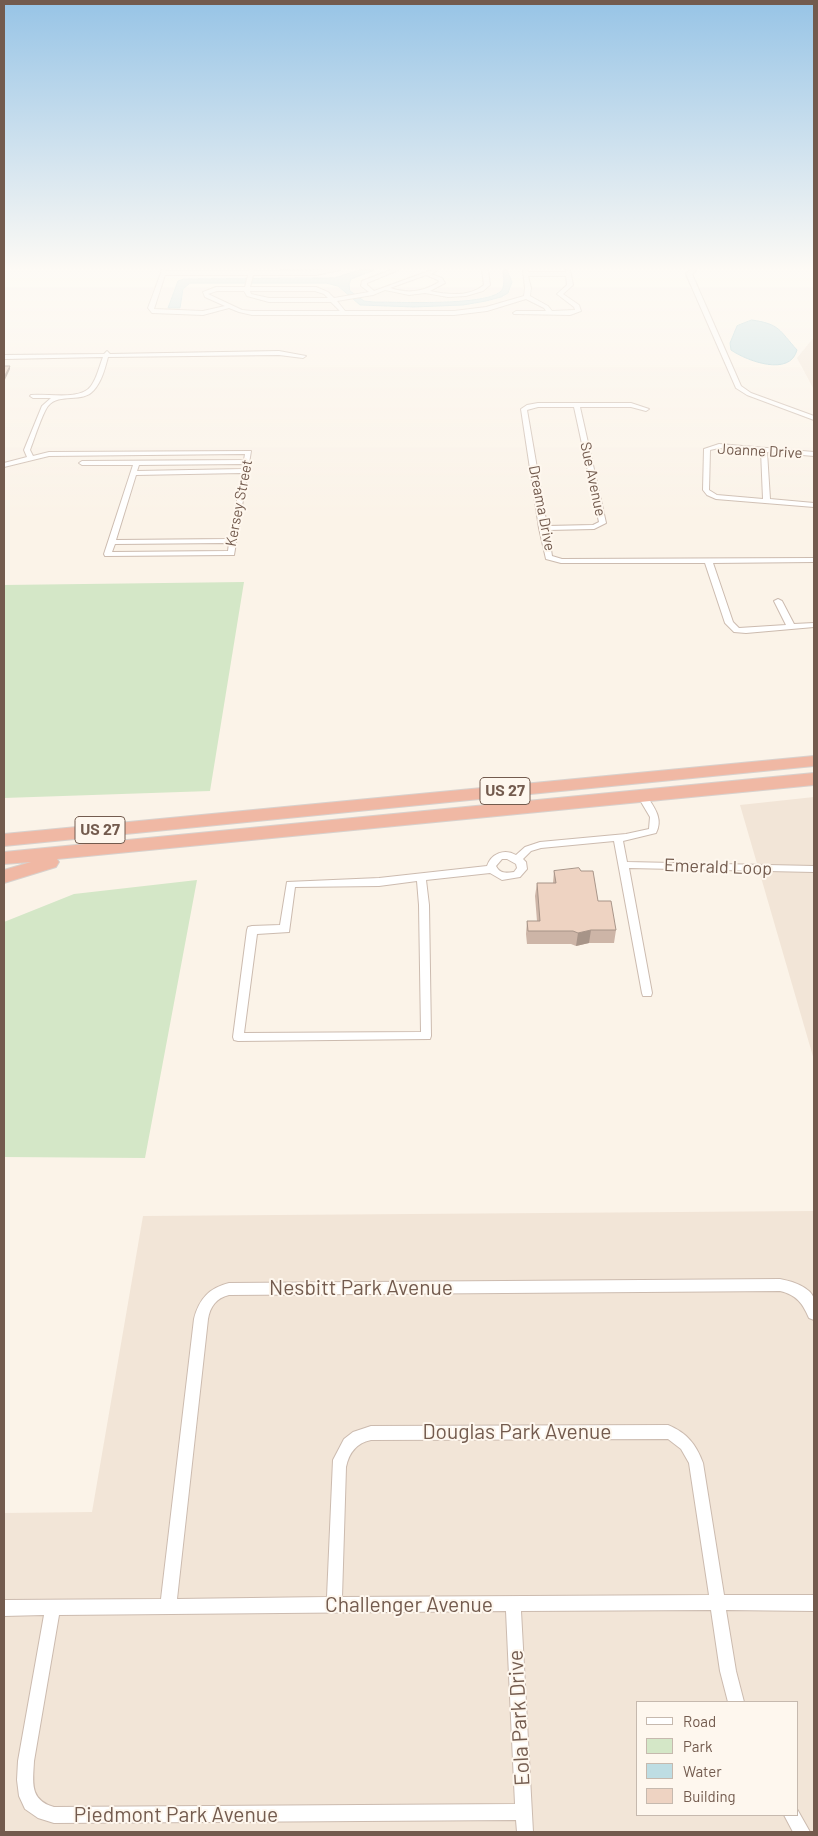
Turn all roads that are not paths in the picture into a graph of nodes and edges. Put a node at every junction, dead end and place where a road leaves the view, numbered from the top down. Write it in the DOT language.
graph roads {
  1 [pos="106,355"];
  2 [pos="274,356"];
  3 [pos="298,356"];
  4 [pos="304,356"];
  5 [pos="724,356"];
  6 [pos="296,360"];
  7 [pos="33,396"];
  8 [pos="58,396"];
  9 [pos="577,405"];
  10 [pos="646,409"];
  11 [pos="803,414"];
  12 [pos="814,418"];
  13 [pos="814,423"];
  14 [pos="764,450"];
  15 [pos="86,453"];
  16 [pos="814,454"];
  17 [pos="30,457"];
  18 [pos="137,462"];
  19 [pos="247,462"];
  20 [pos="82,463"];
  21 [pos="4,465"];
  22 [pos="245,471"];
  23 [pos="134,472"];
  24 [pos="79,473"];
  25 [pos="766,501"];
  26 [pos="814,505"];
  27 [pos="543,528"];
  28 [pos="233,541"];
  29 [pos="112,542"];
  30 [pos="708,560"];
  31 [pos="814,560"];
  32 [pos="778,601"];
  33 [pos="814,625"];
  34 [pos="791,627"];
  35 [pos="814,762"];
  36 [pos="814,779"];
  37 [pos="642,795"];
  38 [pos="196,821"];
  39 [pos="4,828"];
  40 [pos="228,836"];
  41 [pos="618,838"];
  42 [pos="4,840"];
  43 [pos="4,858"];
  44 [pos="517,859"];
  45 [pos="622,865"];
  46 [pos="492,869"];
  47 [pos="814,869"];
  48 [pos="4,877"];
  49 [pos="420,877"];
  50 [pos="647,993"];
  51 [pos="814,1314"];
  52 [pos="717,1603"];
  53 [pos="814,1603"];
  54 [pos="513,1605"];
  55 [pos="334,1606"];
  56 [pos="168,1607"];
  57 [pos="4,1608"];
  58 [pos="54,1608"];
  59 [pos="736,1701"];
  60 [pos="524,1812"];
  61 [pos="793,1816"];
  62 [pos="525,1832"];
  63 [pos="802,1832"];
  1 -- 8 [label="street"];
  2 -- 6 [label="street"];
  3 -- 4 [label="street"];
  5 -- 11 [label="street"];
  7 -- 8 [label="street"];
  8 -- 17 [label="street"];
  9 -- 10 [label="street, Dreama Drive"];
  9 -- 27 [label="street, Dreama Drive"];
  9 -- 27 [label="street, Sue Avenue"];
  11 -- 12 [label="street"];
  11 -- 13 [label="street"];
  14 -- 16 [label="street, Joanne Drive"];
  14 -- 25 [label="street"];
  14 -- 25 [label="street, Joanne Drive"];
  15 -- 17 [label="street, Kersey Street"];
  15 -- 19 [label="street, Kersey Street"];
  15 -- 20 [label="street"];
  17 -- 21 [label="street, Kersey Street"];
  18 -- 19 [label="street"];
  18 -- 20 [label="street"];
  18 -- 23 [label="street"];
  19 -- 22 [label="street, Kersey Street"];
  20 -- 24 [label="street"];
  22 -- 23 [label="street"];
  22 -- 28 [label="street, Kersey Street"];
  23 -- 29 [label="street"];
  25 -- 26 [label="street, Joanne Drive"];
  27 -- 30 [label="street, Dreama Drive"];
  28 -- 29 [label="street"];
  28 -- 29 [label="street, Kersey Street"];
  30 -- 31 [label="street, Dreama Drive"];
  30 -- 34 [label="street"];
  32 -- 34 [label="street"];
  33 -- 34 [label="street"];
  35 -- 38 [label="highway, US 27"];
  36 -- 37 [label="highway, US 27"];
  37 -- 40 [label="highway, US 27"];
  37 -- 41 [label="street"];
  38 -- 39 [label="highway"];
  38 -- 42 [label="highway, US 27"];
  40 -- 43 [label="highway, US 27"];
  40 -- 48 [label="highway"];
  41 -- 44 [label="street"];
  41 -- 45 [label="street"];
  44 -- 46 [label="street"];
  44 -- 46 [label="street"];
  45 -- 47 [label="street, Emerald Loop"];
  45 -- 50 [label="street"];
  46 -- 49 [label="street"];
  49 -- 49 [label="street"];
  51 -- 56 [label="street, Nesbitt Park Avenue"];
  52 -- 53 [label="street, Challenger Avenue"];
  52 -- 54 [label="street, Challenger Avenue"];
  52 -- 55 [label="street, Douglas Park Avenue"];
  52 -- 59 [label="street, Douglas Park Avenue"];
  54 -- 55 [label="street, Challenger Avenue"];
  54 -- 60 [label="street, Eola Park Drive"];
  55 -- 56 [label="street, Challenger Avenue"];
  56 -- 58 [label="street, Challenger Avenue"];
  57 -- 58 [label="street, Challenger Avenue"];
  58 -- 60 [label="street, Piedmont Park Avenue"];
  60 -- 62 [label="street, Eola Park Drive"];
  61 -- 63 [label="street"];
}
